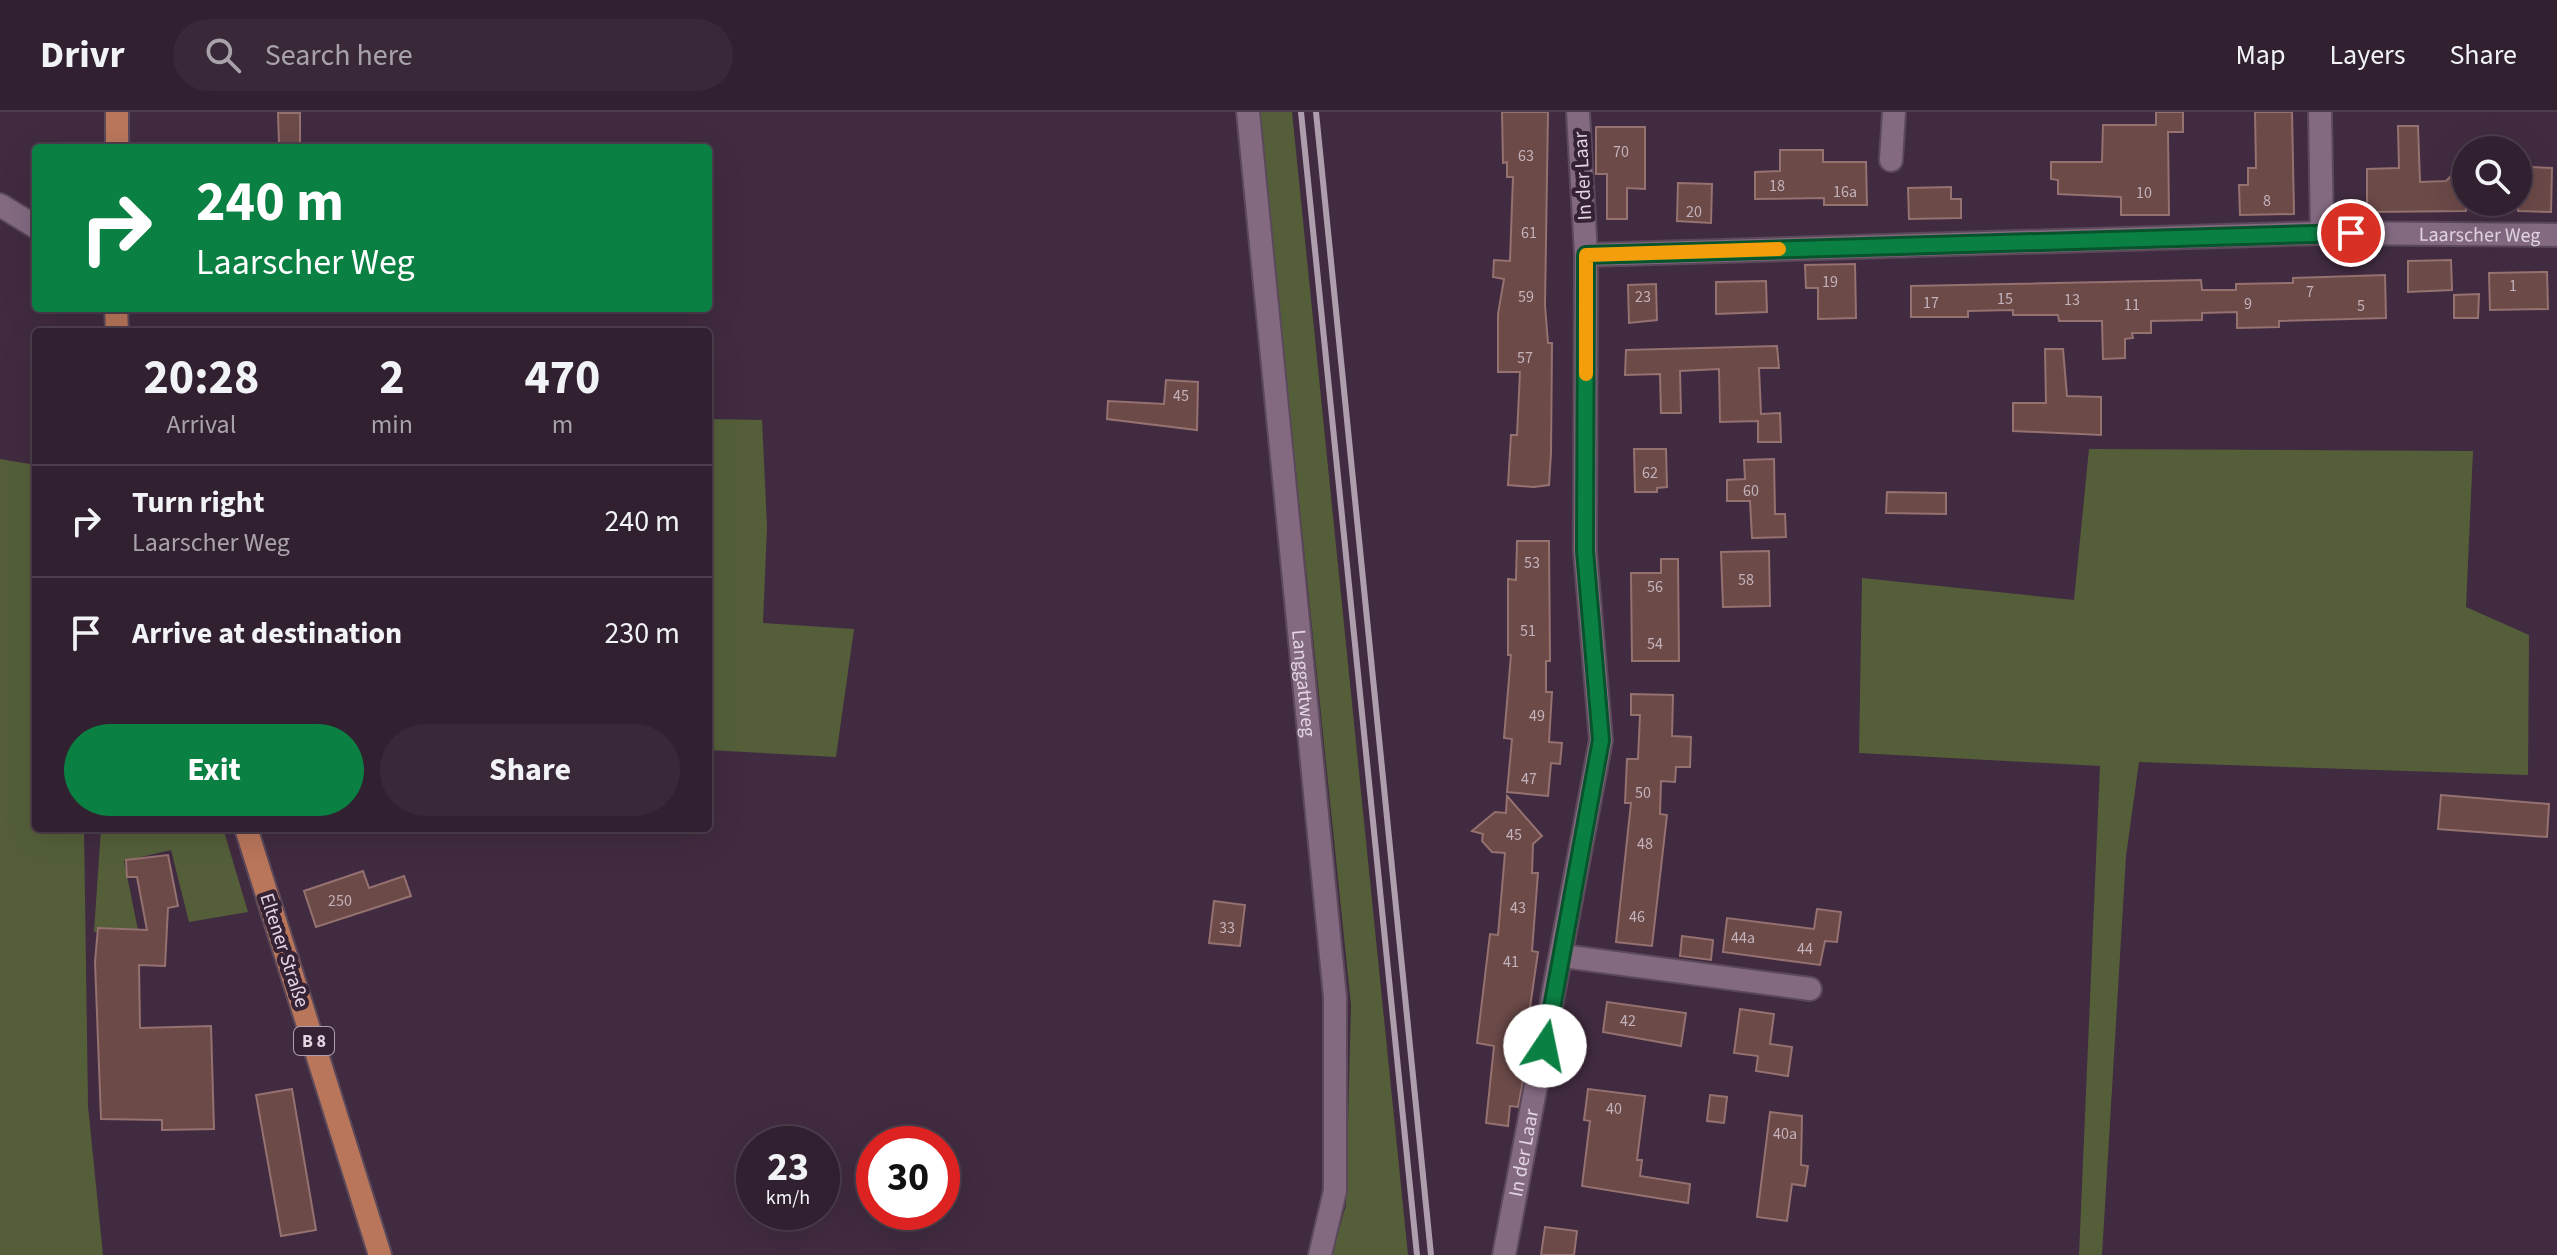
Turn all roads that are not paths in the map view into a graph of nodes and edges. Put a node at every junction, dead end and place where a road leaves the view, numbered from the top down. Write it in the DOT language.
graph roads {
  1 [pos="117,112"];
  2 [pos="1248,112"];
  3 [pos="1578,112"];
  4 [pos="1894,112"];
  5 [pos="2320,112"];
  6 [pos="117,144"];
  7 [pos="1891,160"];
  8 [pos="0,205"];
  9 [pos="32,225"];
  10 [pos="2322,233"];
  11 [pos="2557,235"];
  12 [pos="1586,255"];
  13 [pos="247,832"];
  14 [pos="1563,956"];
  15 [pos="1810,989"];
  16 [pos="380,1255"];
  17 [pos="1320,1255"];
  18 [pos="1504,1255"];
  1 -- 6 [label="main road"];
  2 -- 17 [label="street, Langgattweg"];
  3 -- 12 [label="street, In der Laar"];
  4 -- 7 [label="street"];
  5 -- 10 [label="street"];
  8 -- 9 [label="street"];
  10 -- 11 [label="street, Laarscher Weg"];
  10 -- 12 [label="street, Laarscher Weg"];
  12 -- 14 [label="street, In der Laar"];
  13 -- 16 [label="main road, Eltener Straße / B 8"];
  14 -- 15 [label="street"];
  14 -- 18 [label="street, In der Laar"];
}
